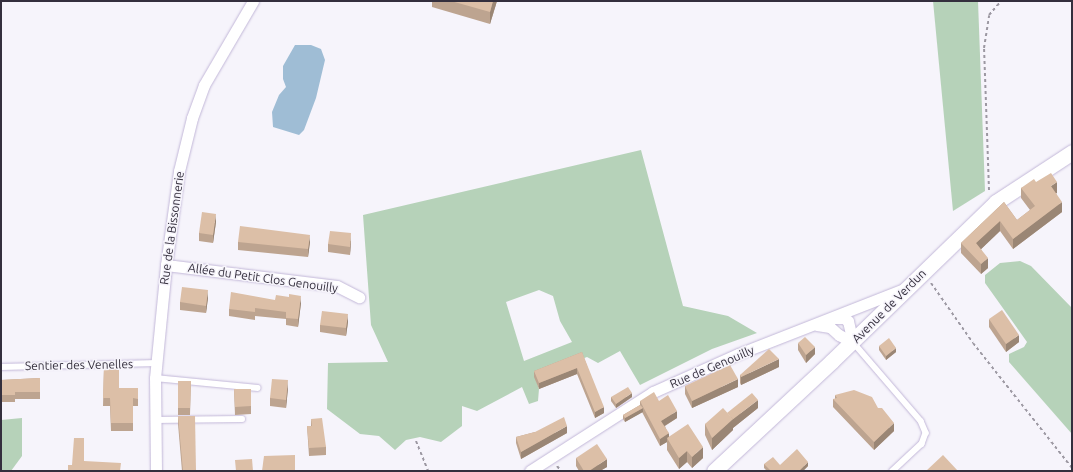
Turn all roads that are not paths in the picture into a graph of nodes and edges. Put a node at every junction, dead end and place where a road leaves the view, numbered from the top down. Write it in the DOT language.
graph roads {
  1 [pos="253,1"];
  2 [pos="1072,152"];
  3 [pos="166,265"];
  4 [pos="906,288"];
  5 [pos="359,297"];
  6 [pos="831,319"];
  7 [pos="816,325"];
  8 [pos="853,342"];
  9 [pos="157,363"];
  10 [pos="1,366"];
  11 [pos="155,378"];
  12 [pos="258,388"];
  13 [pos="242,419"];
  14 [pos="154,420"];
  15 [pos="156,471"];
  16 [pos="530,471"];
  17 [pos="714,471"];
  18 [pos="893,471"];
  1 -- 3 [label="street, Rue de la Bissonnerie"];
  2 -- 4 [label="main road, Avenue de Verdun"];
  3 -- 5 [label="street, Allée du Petit Clos Genouilly"];
  3 -- 9 [label="street, Rue de la Bissonnerie"];
  4 -- 6 [label="street, Rue de Genouilly"];
  4 -- 8 [label="main road, Avenue de Verdun"];
  6 -- 7 [label="street, Rue de Genouilly"];
  6 -- 8 [label="street"];
  7 -- 8 [label="street"];
  7 -- 16 [label="street, Rue de Genouilly"];
  8 -- 17 [label="main road, Avenue de Verdun"];
  8 -- 18 [label="lane"];
  9 -- 10 [label="lane, Sentier des Venelles"];
  9 -- 11 [label="street, Rue de la Bissonnerie"];
  11 -- 12 [label="lane"];
  11 -- 14 [label="street, Rue de la Bissonnerie"];
  13 -- 14 [label="lane"];
  14 -- 15 [label="street, Rue de la Bissonnerie"];
}
